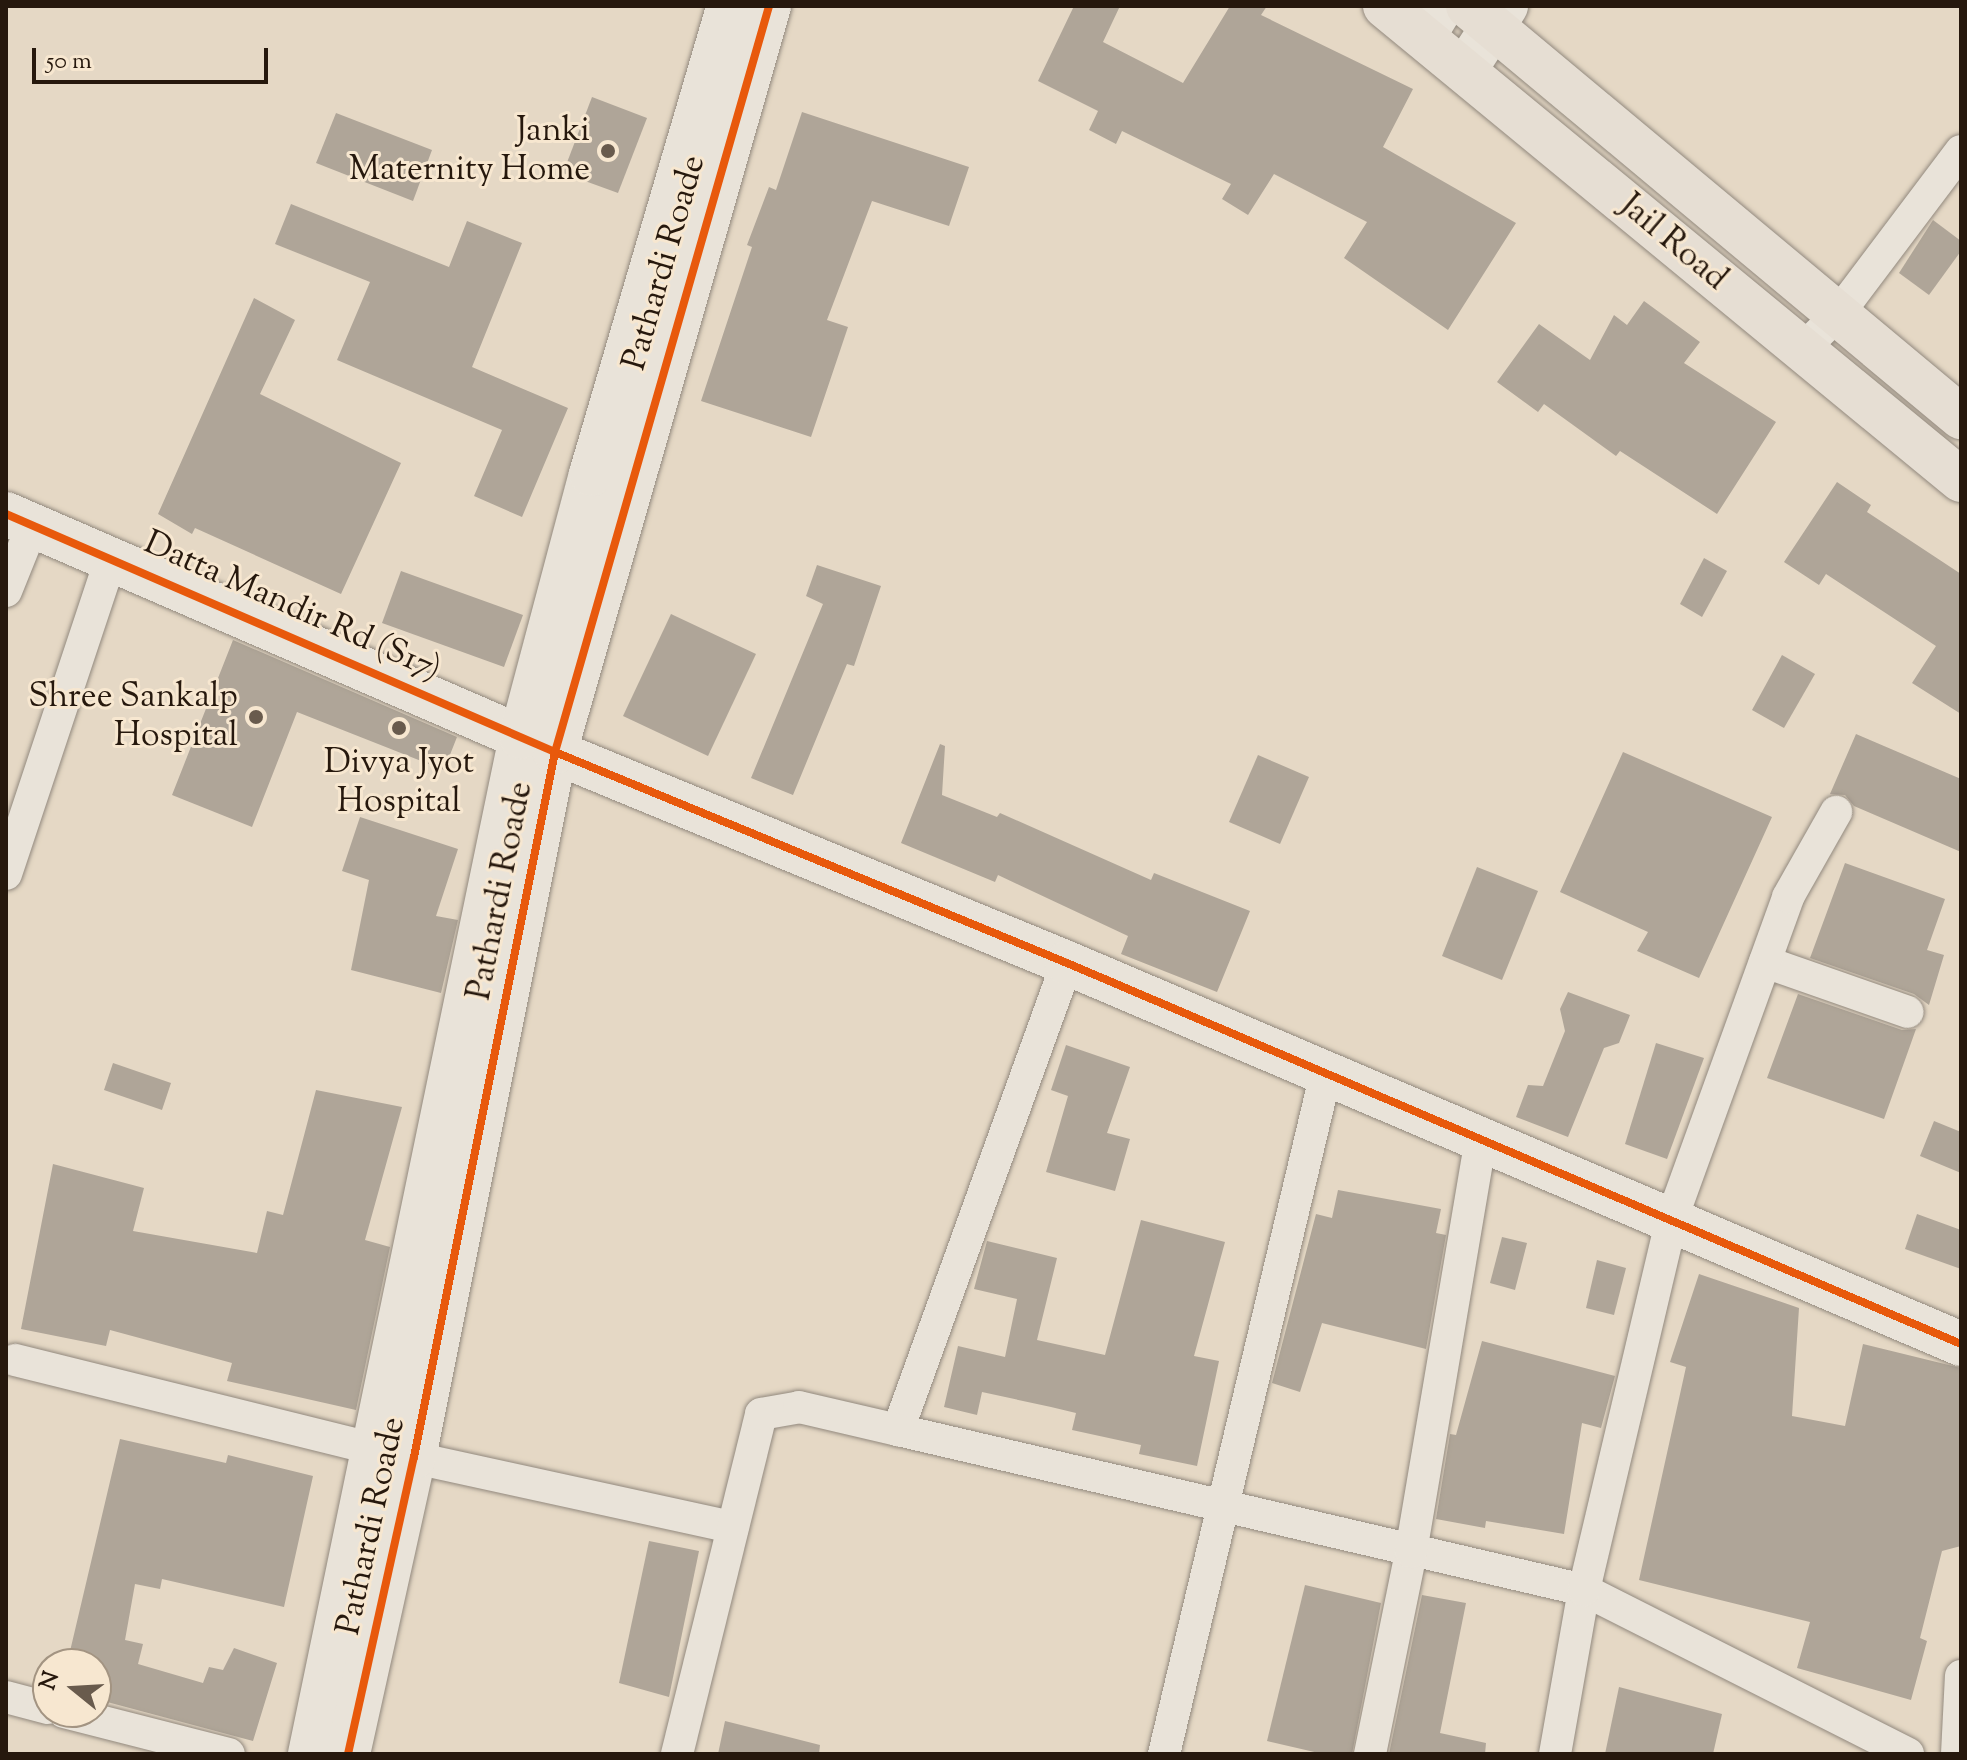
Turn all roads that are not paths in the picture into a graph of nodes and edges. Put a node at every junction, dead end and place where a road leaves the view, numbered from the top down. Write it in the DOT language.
graph roads {
  1 [pos="729,6"];
  2 [pos="769,6"];
  3 [pos="1385,6"];
  4 [pos="1489,13"];
  5 [pos="1433,20"];
  6 [pos="1466,68"];
  7 [pos="1961,151"];
  8 [pos="1838,314"];
  9 [pos="1801,351"];
  10 [pos="1961,417"];
  11 [pos="1961,480"];
  12 [pos="20,519"];
  13 [pos="112,556"];
  14 [pos="6,591"];
  15 [pos="538,744"];
  16 [pos="1836,812"];
  17 [pos="6,874"];
  18 [pos="1765,962"];
  19 [pos="1067,963"];
  20 [pos="1908,1012"];
  21 [pos="1326,1073"];
  22 [pos="1481,1140"];
  23 [pos="1671,1221"];
  24 [pos="1961,1344"];
  25 [pos="15,1360"];
  26 [pos="898,1430"];
  27 [pos="394,1453"];
  28 [pos="1221,1503"];
  29 [pos="733,1527"];
  30 [pos="1411,1552"];
  31 [pos="1584,1590"];
  32 [pos="1961,1676"];
  33 [pos="6,1697"];
  34 [pos="32,1704"];
  35 [pos="112,1724"];
  36 [pos="229,1754"];
  37 [pos="310,1754"];
  38 [pos="348,1754"];
  39 [pos="677,1754"];
  40 [pos="1164,1754"];
  41 [pos="1370,1754"];
  42 [pos="1555,1754"];
  43 [pos="1908,1754"];
  44 [pos="1957,1754"];
  1 -- 15 [label="street"];
  2 -- 15 [label="street, Pathardi Roade"];
  3 -- 5 [label="main road, Jail Road"];
  4 -- 6 [label="street"];
  4 -- 8 [label="main road"];
  5 -- 6 [label="main road, Jail Road"];
  6 -- 9 [label="main road, Jail Road"];
  7 -- 8 [label="street"];
  8 -- 9 [label="street"];
  8 -- 10 [label="main road"];
  9 -- 11 [label="main road, Jail Road"];
  12 -- 13 [label="street, Datta Mandir Rd (S17)"];
  12 -- 14 [label="street"];
  13 -- 15 [label="street, Datta Mandir Rd (S17)"];
  13 -- 17 [label="street"];
  15 -- 19 [label="street, Datta Mandir Rd (S17)"];
  15 -- 27 [label="street, Pathardi Roade"];
  16 -- 18 [label="street"];
  18 -- 20 [label="street"];
  18 -- 23 [label="street"];
  19 -- 21 [label="street, Datta Mandir Rd (S17)"];
  19 -- 26 [label="street"];
  21 -- 22 [label="street, Datta Mandir Rd (S17)"];
  21 -- 28 [label="street"];
  22 -- 23 [label="street, Datta Mandir Rd (S17)"];
  22 -- 30 [label="street"];
  23 -- 24 [label="street, Datta Mandir Rd (S17)"];
  23 -- 31 [label="street"];
  25 -- 27 [label="street"];
  26 -- 28 [label="street"];
  26 -- 29 [label="street"];
  27 -- 29 [label="street"];
  27 -- 37 [label="street"];
  27 -- 38 [label="street, Pathardi Roade"];
  28 -- 30 [label="street"];
  28 -- 40 [label="street"];
  29 -- 39 [label="street"];
  30 -- 31 [label="street"];
  30 -- 41 [label="street"];
  31 -- 42 [label="street"];
  31 -- 43 [label="street"];
  32 -- 44 [label="street"];
  33 -- 34 [label="street"];
  35 -- 36 [label="street"];
}
